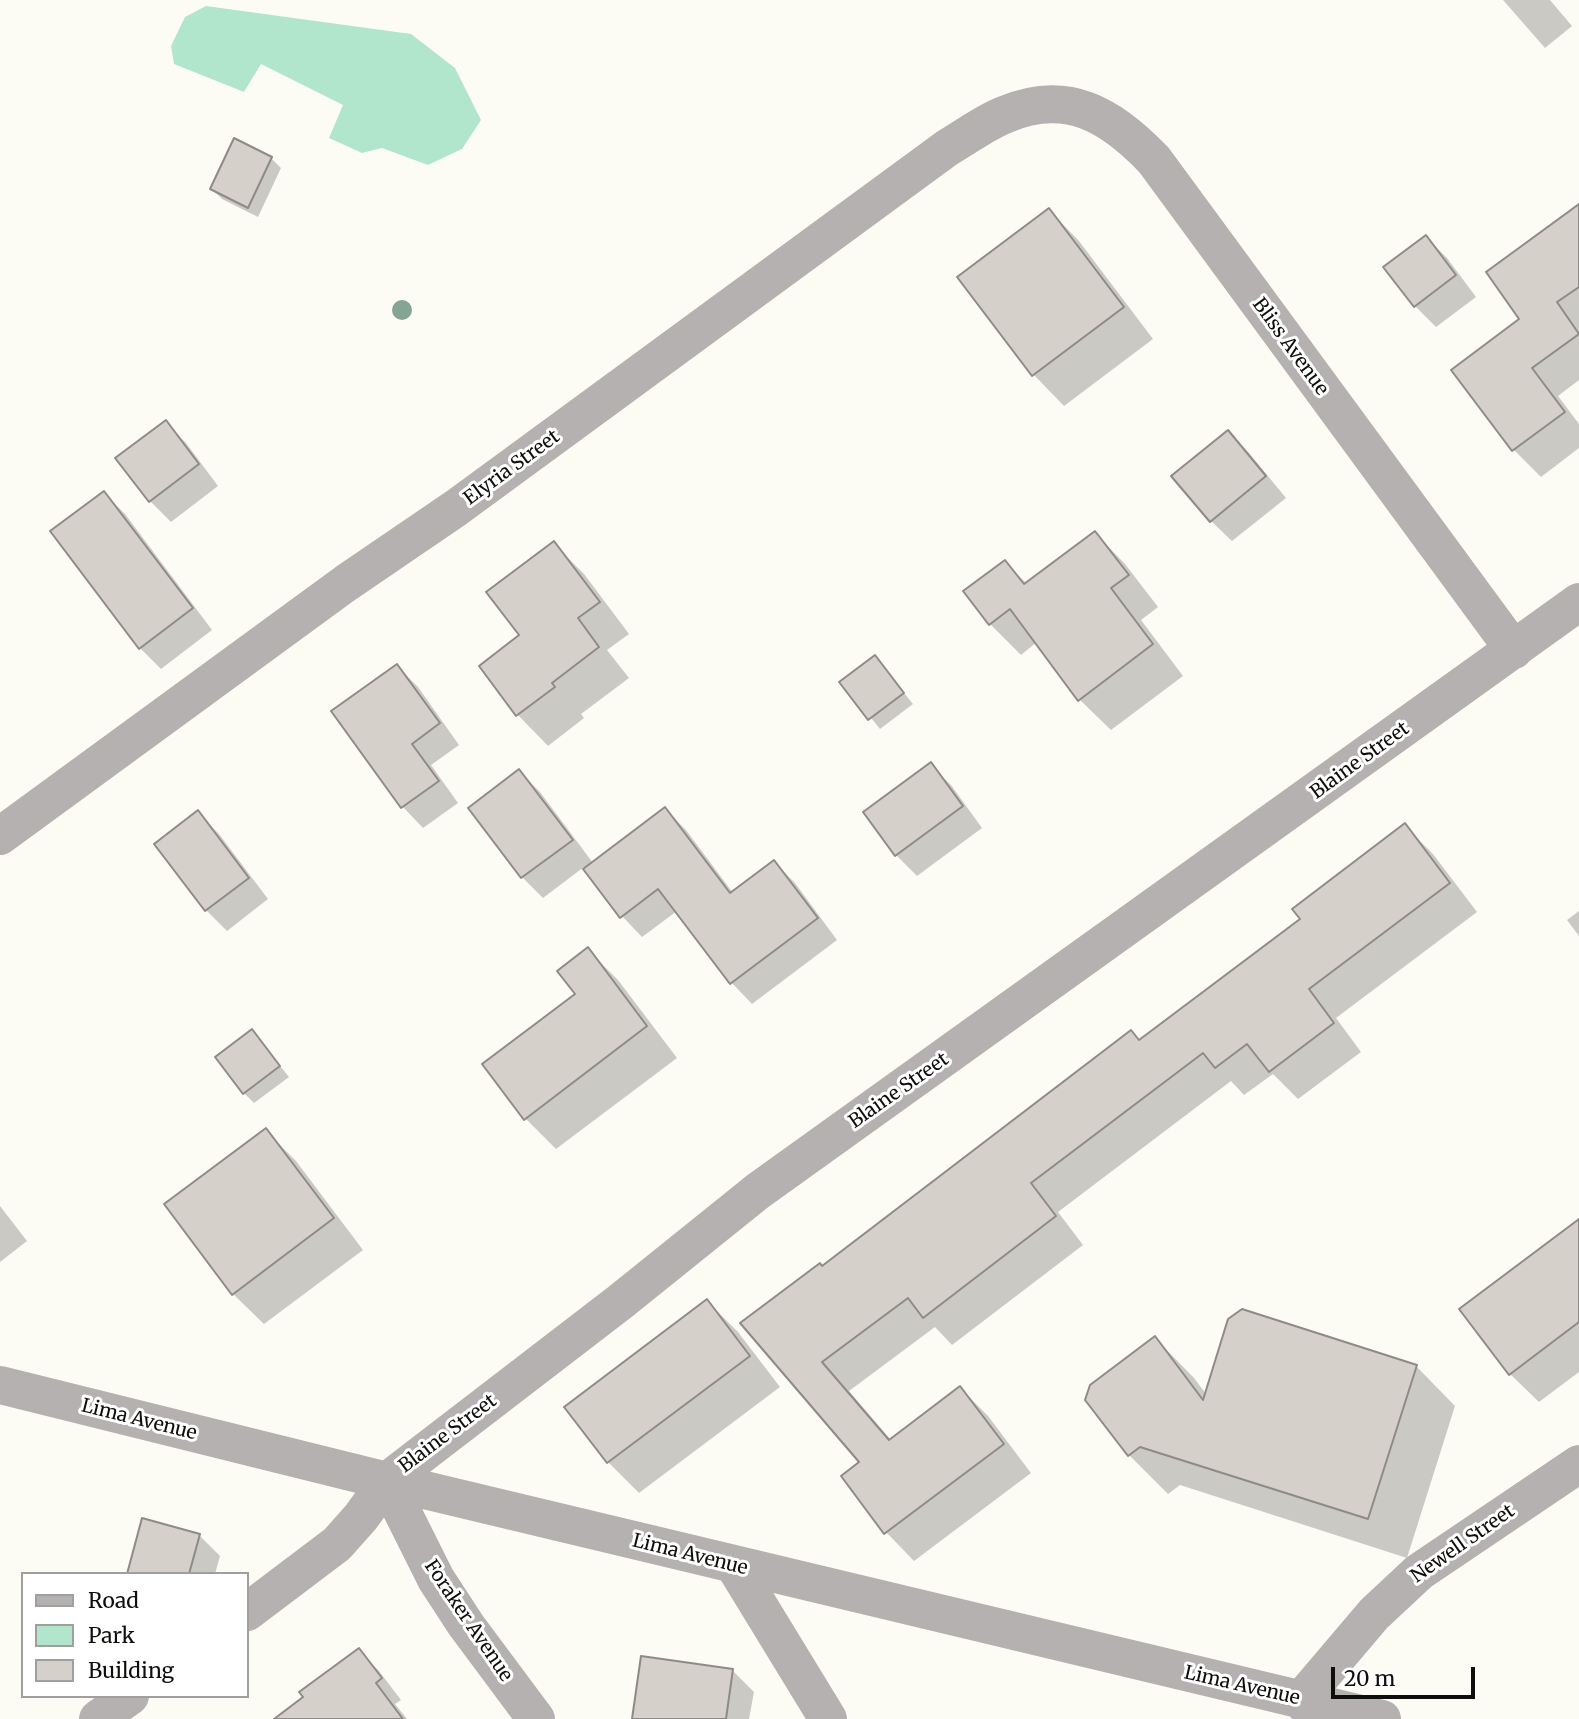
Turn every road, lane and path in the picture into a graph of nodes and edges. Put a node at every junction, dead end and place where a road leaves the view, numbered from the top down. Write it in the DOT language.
graph roads {
  1 [pos="1027,107"];
  2 [pos="1579,602"];
  3 [pos="1514,650"];
  4 [pos="0,836"];
  5 [pos="0,1385"];
  6 [pos="1579,1464"];
  7 [pos="387,1482"];
  8 [pos="734,1565"];
  9 [pos="248,1611"];
  10 [pos="127,1698"];
  11 [pos="1309,1709"];
  12 [pos="98,1719"];
  13 [pos="536,1719"];
  14 [pos="828,1719"];
  15 [pos="1382,1719"];
  1 -- 3 [label="street, Bliss Avenue"];
  1 -- 4 [label="street, Elyria Street"];
  2 -- 3 [label="street, Blaine Street"];
  3 -- 7 [label="street, Blaine Street"];
  5 -- 7 [label="street, Lima Avenue"];
  6 -- 11 [label="street, Newell Street"];
  7 -- 8 [label="street, Lima Avenue"];
  7 -- 9 [label="street, Blaine Street"];
  7 -- 13 [label="street, Foraker Avenue"];
  8 -- 11 [label="street, Lima Avenue"];
  8 -- 14 [label="street"];
  10 -- 12 [label="street"];
  11 -- 15 [label="street, Lima Avenue"];
}
